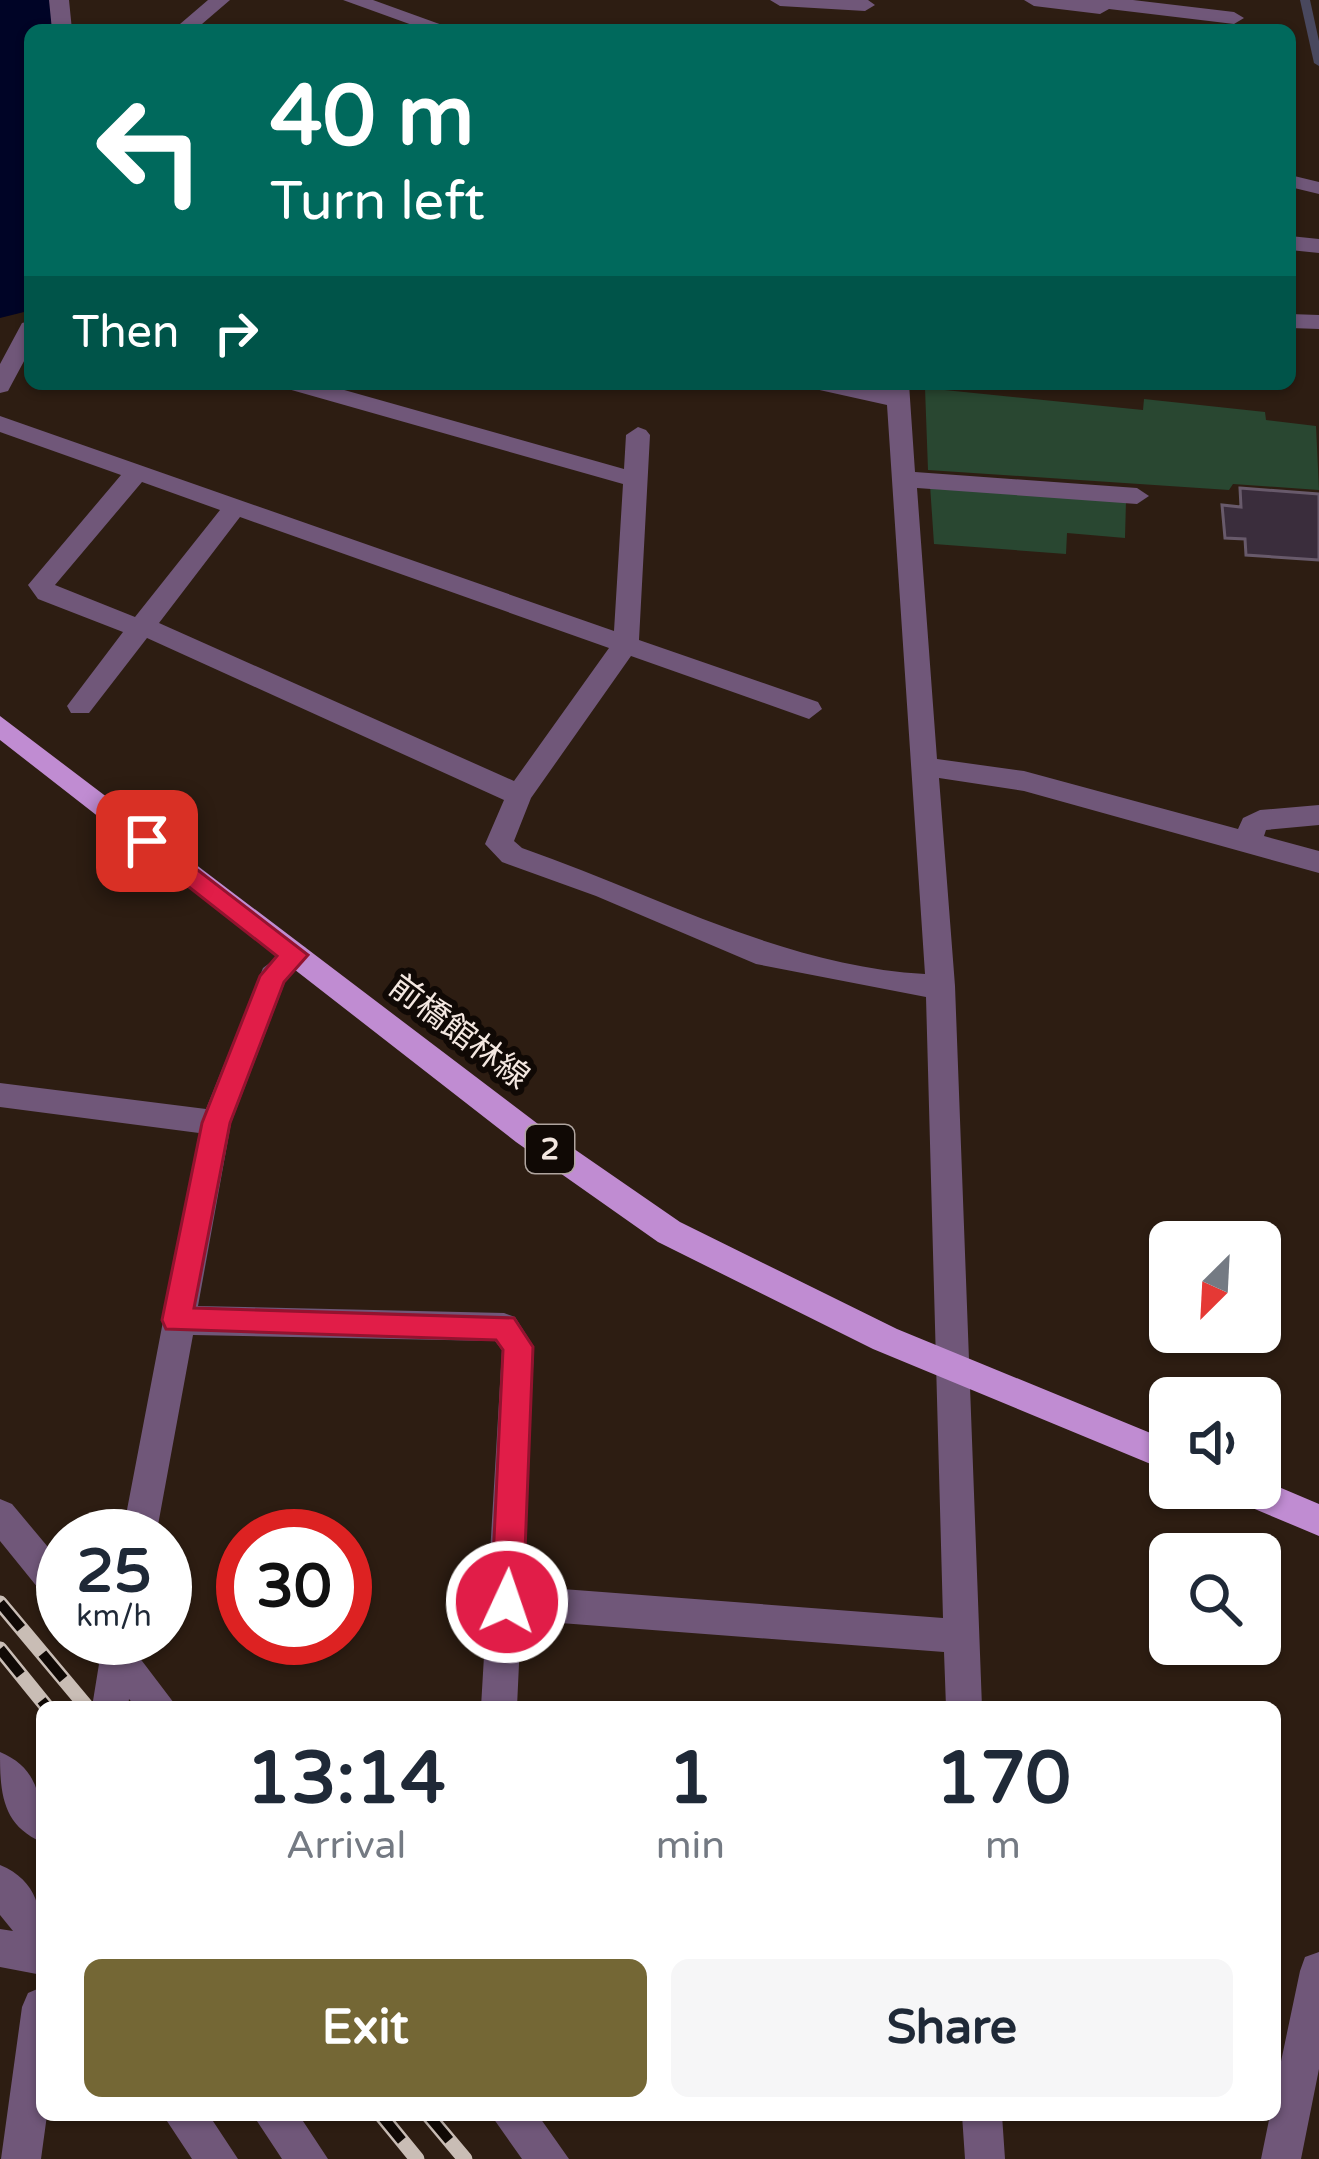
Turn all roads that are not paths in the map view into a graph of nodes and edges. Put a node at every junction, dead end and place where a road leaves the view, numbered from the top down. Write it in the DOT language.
graph roads {
  1 [pos="185,0"];
  2 [pos="353,0"];
  3 [pos="781,0"];
  4 [pos="1034,0"];
  5 [pos="865,2"];
  6 [pos="216,4"];
  7 [pos="381,4"];
  8 [pos="1101,10"];
  9 [pos="1234,18"];
  10 [pos="190,24"];
  11 [pos="431,24"];
  12 [pos="24,343"];
  13 [pos="0,386"];
  14 [pos="317,390"];
  15 [pos="898,392"];
  16 [pos="0,424"];
  17 [pos="638,435"];
  18 [pos="138,471"];
  19 [pos="905,479"];
  20 [pos="636,480"];
  21 [pos="1137,496"];
  22 [pos="236,506"];
  23 [pos="141,628"];
  24 [pos="626,644"];
  25 [pos="80,706"];
  26 [pos="809,709"];
  27 [pos="0,726"];
  28 [pos="926,769"];
  29 [pos="519,795"];
  30 [pos="1319,815"];
  31 [pos="1248,843"];
  32 [pos="1319,862"];
  33 [pos="295,955"];
  34 [pos="940,986"];
  35 [pos="0,1095"];
  36 [pos="216,1123"];
  37 [pos="176,1320"];
  38 [pos="949,1364"];
  39 [pos="1149,1448"];
  40 [pos="1281,1504"];
  41 [pos="144,1509"];
  42 [pos="0,1515"];
  43 [pos="1319,1520"];
  44 [pos="36,1559"];
  45 [pos="507,1602"];
  46 [pos="961,1636"];
  47 [pos="112,1665"];
  48 [pos="128,1665"];
  49 [pos="110,1701"];
  50 [pos="155,1701"];
  51 [pos="499,1701"];
  52 [pos="964,1701"];
  53 [pos="0,1770"];
  54 [pos="36,1815"];
  55 [pos="0,1884"];
  56 [pos="36,1930"];
  57 [pos="0,1948"];
  58 [pos="36,1955"];
  59 [pos="1319,1971"];
  60 [pos="36,2050"];
  61 [pos="188,2121"];
  62 [pos="278,2121"];
  63 [pos="516,2121"];
  64 [pos="982,2121"];
  65 [pos="21,2159"];
  66 [pos="218,2159"];
  67 [pos="308,2159"];
  68 [pos="549,2159"];
  69 [pos="985,2159"];
  70 [pos="1281,2159"];
  1 -- 6 [label="street"];
  2 -- 7 [label="street"];
  3 -- 5 [label="street"];
  4 -- 8 [label="street"];
  6 -- 10 [label="street"];
  7 -- 11 [label="street"];
  8 -- 9 [label="street"];
  12 -- 13 [label="street"];
  14 -- 20 [label="street"];
  15 -- 19 [label="street"];
  16 -- 18 [label="street"];
  17 -- 20 [label="street"];
  18 -- 22 [label="street"];
  18 -- 23 [label="street"];
  19 -- 21 [label="street"];
  19 -- 28 [label="street"];
  20 -- 24 [label="street"];
  22 -- 23 [label="street"];
  22 -- 24 [label="street"];
  23 -- 25 [label="street"];
  23 -- 29 [label="street"];
  24 -- 26 [label="street"];
  24 -- 29 [label="street"];
  27 -- 33 [label="main road, 前橋館林線 / 2"];
  28 -- 31 [label="street"];
  28 -- 34 [label="street"];
  29 -- 34 [label="street"];
  30 -- 31 [label="street"];
  31 -- 32 [label="street"];
  33 -- 36 [label="street"];
  33 -- 38 [label="main road, 前橋館林線 / 2"];
  34 -- 38 [label="street"];
  35 -- 36 [label="street"];
  36 -- 37 [label="street"];
  37 -- 41 [label="street"];
  37 -- 45 [label="street"];
  38 -- 39 [label="main road, 前橋館林線 / 2"];
  38 -- 46 [label="street"];
  40 -- 43 [label="main road"];
  42 -- 44 [label="street"];
  45 -- 46 [label="street"];
  45 -- 51 [label="street"];
  46 -- 52 [label="street"];
  47 -- 49 [label="street"];
  48 -- 50 [label="street"];
  53 -- 54 [label="street"];
  55 -- 56 [label="street"];
  57 -- 58 [label="street"];
  59 -- 70 [label="street"];
  60 -- 65 [label="street"];
  61 -- 66 [label="street"];
  62 -- 67 [label="street"];
  63 -- 68 [label="street"];
  64 -- 69 [label="street"];
}
